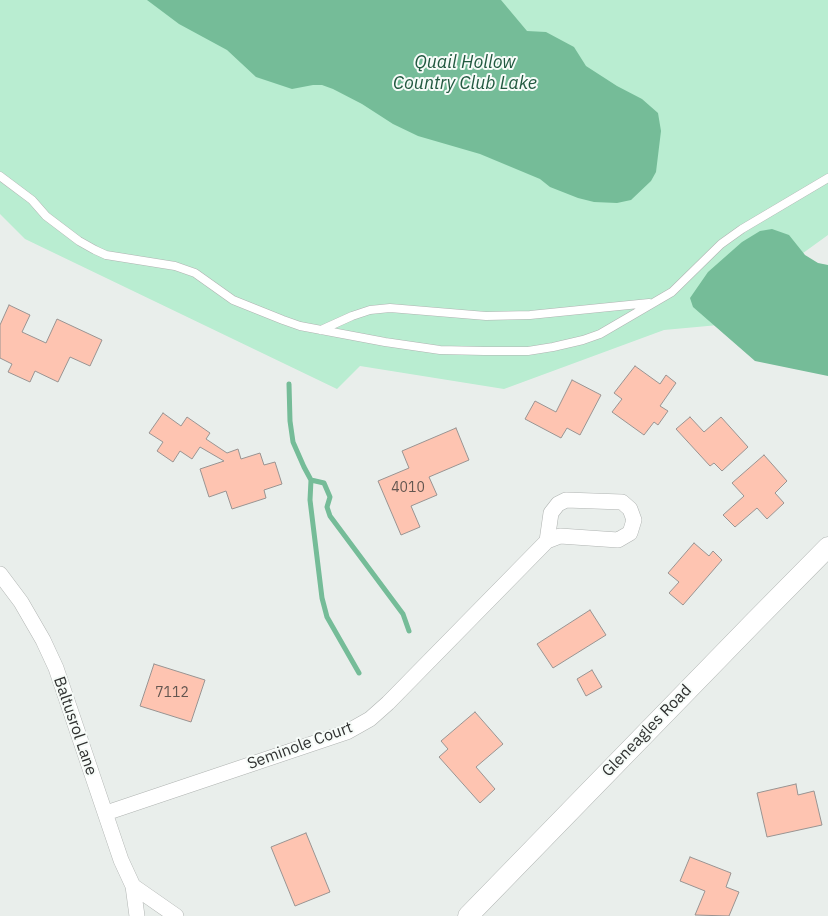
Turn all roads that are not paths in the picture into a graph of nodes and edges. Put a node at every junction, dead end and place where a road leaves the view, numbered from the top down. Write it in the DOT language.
graph roads {
  1 [pos="0,176"];
  2 [pos="828,178"];
  3 [pos="654,303"];
  4 [pos="320,330"];
  5 [pos="547,541"];
  6 [pos="828,547"];
  7 [pos="0,574"];
  8 [pos="106,814"];
  9 [pos="133,886"];
  10 [pos="137,916"];
  11 [pos="176,916"];
  12 [pos="468,916"];
  1 -- 4 [label="lane"];
  2 -- 3 [label="lane"];
  3 -- 4 [label="lane"];
  3 -- 4 [label="lane"];
  5 -- 5 [label="street"];
  5 -- 8 [label="street, Seminole Court"];
  6 -- 12 [label="street, Gleneagles Road"];
  7 -- 8 [label="street, Baltusrol Lane"];
  8 -- 9 [label="street, Baltusrol Lane"];
  9 -- 10 [label="street, Baltusrol Lane"];
  9 -- 11 [label="street"];
}
